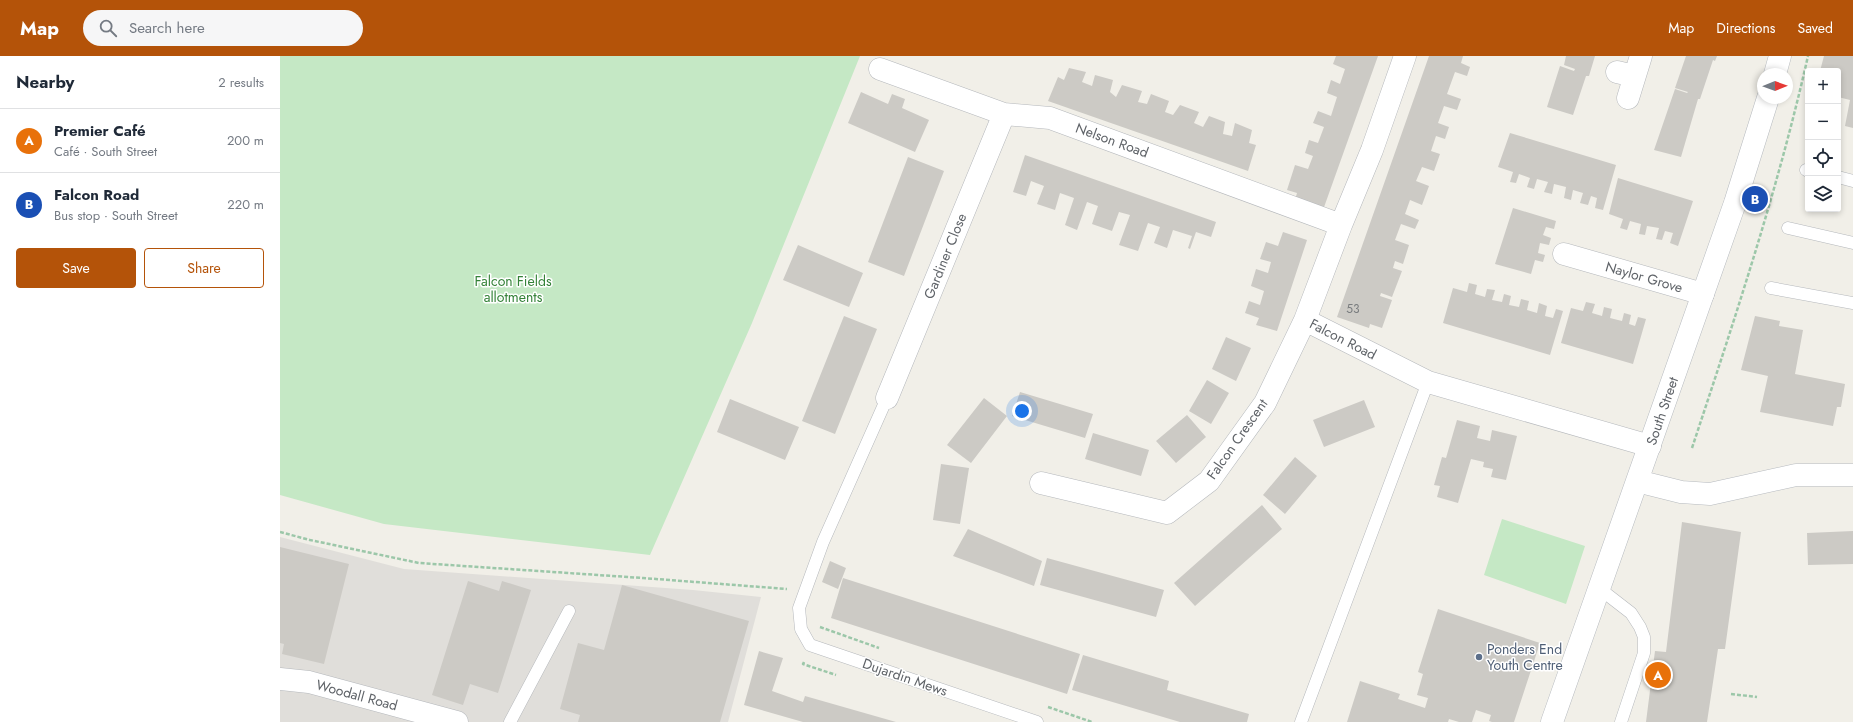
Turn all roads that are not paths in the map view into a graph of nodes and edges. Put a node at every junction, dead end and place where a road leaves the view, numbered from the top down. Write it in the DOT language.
graph roads {
  1 [pos="1405,56"];
  2 [pos="1641,56"];
  3 [pos="1780,56"];
  4 [pos="1777,68"];
  5 [pos="880,69"];
  6 [pos="1628,98"];
  7 [pos="1766,104"];
  8 [pos="1004,114"];
  9 [pos="1841,178"];
  10 [pos="1853,180"];
  11 [pos="1341,224"];
  12 [pos="1788,228"];
  13 [pos="1853,243"];
  14 [pos="1564,254"];
  15 [pos="1771,288"];
  16 [pos="1703,294"];
  17 [pos="1853,303"];
  18 [pos="1305,320"];
  19 [pos="1428,382"];
  20 [pos="887,398"];
  21 [pos="1650,446"];
  22 [pos="1853,475"];
  23 [pos="1637,481"];
  24 [pos="1041,483"];
  25 [pos="1600,589"];
  26 [pos="569,611"];
  27 [pos="280,679"];
  28 [pos="457,722"];
  29 [pos="510,722"];
  30 [pos="1037,722"];
  31 [pos="1301,722"];
  32 [pos="1552,722"];
  33 [pos="1621,722"];
  1 -- 11 [label="street, Falcon Road"];
  2 -- 6 [label="street"];
  3 -- 4 [label="street"];
  5 -- 8 [label="street, Nelson Road"];
  7 -- 16 [label="street, South Street"];
  8 -- 11 [label="street, Nelson Road"];
  8 -- 20 [label="street, Gardiner Close"];
  9 -- 10 [label="lane"];
  11 -- 18 [label="street, Falcon Road"];
  12 -- 13 [label="lane"];
  14 -- 16 [label="street, Naylor Grove"];
  15 -- 17 [label="lane"];
  16 -- 21 [label="street, South Street"];
  18 -- 19 [label="street, Falcon Road"];
  18 -- 24 [label="street, Falcon Crescent"];
  19 -- 21 [label="street, Falcon Road"];
  19 -- 31 [label="lane"];
  20 -- 30 [label="lane, Dujardin Mews"];
  21 -- 23 [label="street, South Street"];
  22 -- 23 [label="street"];
  23 -- 25 [label="street, South Street"];
  25 -- 32 [label="street, South Street"];
  25 -- 33 [label="lane"];
  26 -- 29 [label="lane"];
  27 -- 28 [label="street, Woodall Road"];
}
